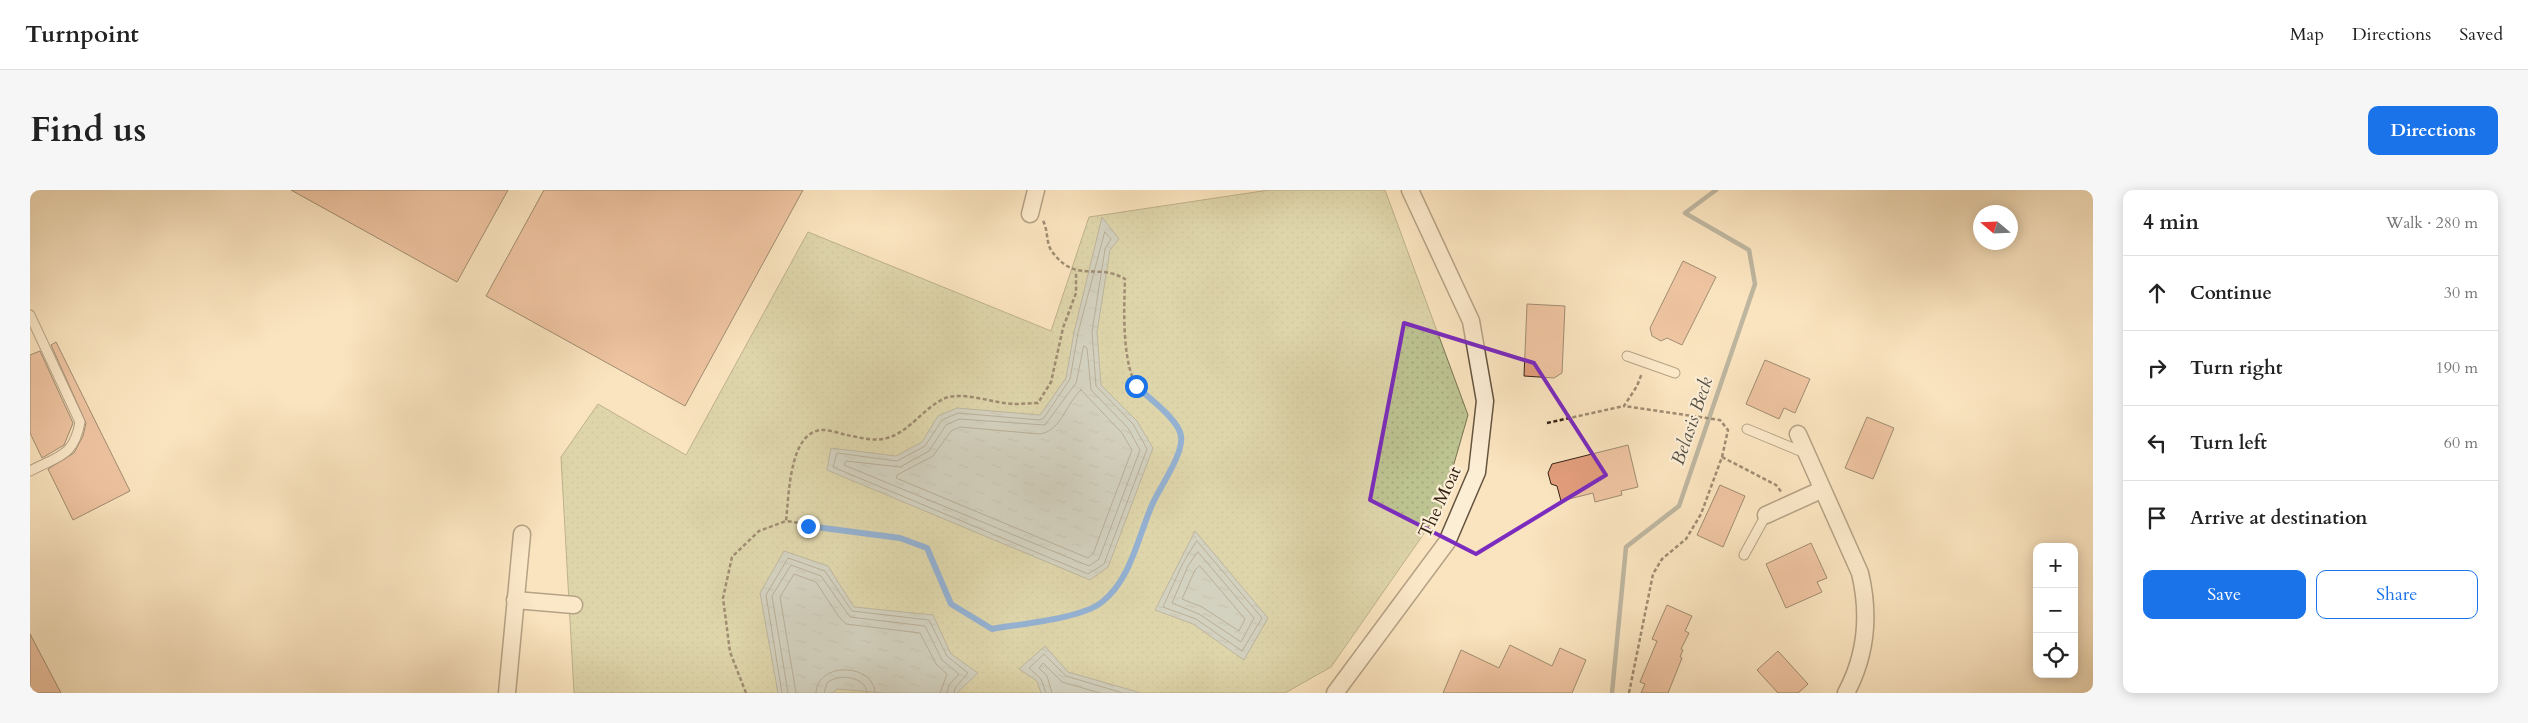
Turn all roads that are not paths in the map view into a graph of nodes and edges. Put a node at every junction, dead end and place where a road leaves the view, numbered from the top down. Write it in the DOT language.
graph roads {
  1 [pos="1036,190"];
  2 [pos="1410,190"];
  3 [pos="1030,214"];
  4 [pos="30,315"];
  5 [pos="1627,356"];
  6 [pos="1675,374"];
  7 [pos="1747,430"];
  8 [pos="1798,434"];
  9 [pos="1806,453"];
  10 [pos="30,471"];
  11 [pos="1821,490"];
  12 [pos="1766,515"];
  13 [pos="522,534"];
  14 [pos="1744,554"];
  15 [pos="515,600"];
  16 [pos="574,605"];
  17 [pos="507,693"];
  18 [pos="1335,693"];
  19 [pos="1846,693"];
  1 -- 3 [label="street"];
  2 -- 18 [label="street, The Moat"];
  4 -- 10 [label="lane"];
  5 -- 6 [label="lane"];
  7 -- 9 [label="lane"];
  8 -- 9 [label="street"];
  9 -- 11 [label="street"];
  11 -- 12 [label="street"];
  11 -- 19 [label="street"];
  12 -- 14 [label="lane"];
  13 -- 15 [label="street"];
  15 -- 16 [label="street"];
  15 -- 17 [label="street"];
}
